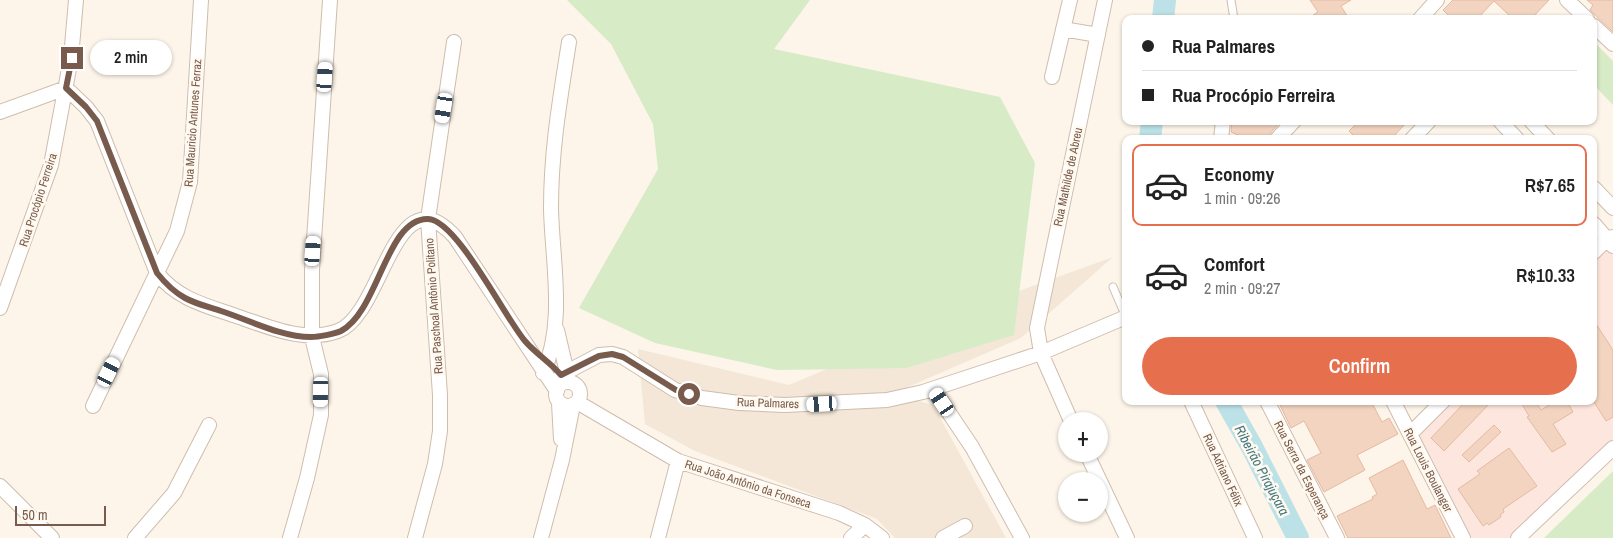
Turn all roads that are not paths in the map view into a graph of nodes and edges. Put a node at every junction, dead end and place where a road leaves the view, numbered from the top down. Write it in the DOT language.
graph roads {
  1 [pos="76,0"];
  2 [pos="202,0"];
  3 [pos="330,0"];
  4 [pos="1070,0"];
  5 [pos="1105,0"];
  6 [pos="1231,0"];
  7 [pos="1568,0"];
  8 [pos="1433,2"];
  9 [pos="1233,15"];
  10 [pos="1423,15"];
  11 [pos="1583,15"];
  12 [pos="1063,29"];
  13 [pos="1597,29"];
  14 [pos="1098,35"];
  15 [pos="454,42"];
  16 [pos="569,42"];
  17 [pos="1613,44"];
  18 [pos="1052,77"];
  19 [pos="66,88"];
  20 [pos="0,112"];
  21 [pos="1290,125"];
  22 [pos="1425,125"];
  23 [pos="1504,125"];
  24 [pos="1535,125"];
  25 [pos="1280,135"];
  26 [pos="1416,135"];
  27 [pos="1513,135"];
  28 [pos="1544,135"];
  29 [pos="1597,191"];
  30 [pos="1613,208"];
  31 [pos="428,219"];
  32 [pos="1597,227"];
  33 [pos="1612,243"];
  34 [pos="1597,250"];
  35 [pos="157,273"];
  36 [pos="1113,287"];
  37 [pos="0,308"];
  38 [pos="1122,308"];
  39 [pos="1122,319"];
  40 [pos="556,322"];
  41 [pos="312,337"];
  42 [pos="1041,353"];
  43 [pos="546,367"];
  44 [pos="563,384"];
  45 [pos="934,389"];
  46 [pos="577,399"];
  47 [pos="1193,405"];
  48 [pos="1269,405"];
  49 [pos="1395,405"];
  50 [pos="1439,405"];
  51 [pos="93,406"];
  52 [pos="1067,412"];
  53 [pos="209,425"];
  54 [pos="1410,434"];
  55 [pos="1613,448"];
  56 [pos="562,460"];
  57 [pos="678,461"];
  58 [pos="1091,462"];
  59 [pos="0,486"];
  60 [pos="865,525"];
  61 [pos="965,526"];
  62 [pos="52,538"];
  63 [pos="135,538"];
  64 [pos="290,538"];
  65 [pos="415,538"];
  66 [pos="541,538"];
  67 [pos="658,538"];
  68 [pos="851,538"];
  69 [pos="882,538"];
  70 [pos="943,538"];
  71 [pos="1022,538"];
  72 [pos="1127,538"];
  73 [pos="1255,538"];
  74 [pos="1337,538"];
  75 [pos="1462,538"];
  76 [pos="1518,538"];
  1 -- 19 [label="street, Rua Procópio Ferreira"];
  2 -- 35 [label="street, Rua Mauricio Antunes Ferraz"];
  3 -- 41 [label="street"];
  4 -- 12 [label="street"];
  5 -- 14 [label="street, Rua Mathilde de Abreu"];
  6 -- 9 [label="lane"];
  7 -- 11 [label="street"];
  8 -- 10 [label="street"];
  12 -- 14 [label="street"];
  12 -- 18 [label="street"];
  13 -- 17 [label="street"];
  14 -- 42 [label="street, Rua Mathilde de Abreu"];
  15 -- 31 [label="street, Rua Paschoal Antônio Politano"];
  16 -- 40 [label="street"];
  19 -- 20 [label="street"];
  19 -- 35 [label="street"];
  19 -- 37 [label="street, Rua Procópio Ferreira"];
  21 -- 25 [label="street"];
  22 -- 26 [label="street"];
  23 -- 27 [label="street"];
  24 -- 28 [label="street"];
  29 -- 30 [label="street"];
  31 -- 41 [label="street"];
  31 -- 43 [label="street"];
  31 -- 65 [label="street, Rua Paschoal Antônio Politano"];
  32 -- 33 [label="street"];
  33 -- 34 [label="street"];
  35 -- 41 [label="street"];
  35 -- 51 [label="street, Rua Mauricio Antunes Ferraz"];
  36 -- 38 [label="lane"];
  39 -- 42 [label="street, Rua Palmares"];
  40 -- 43 [label="street"];
  40 -- 44 [label="street"];
  41 -- 64 [label="street"];
  42 -- 45 [label="street, Rua Palmares"];
  42 -- 52 [label="street, Rua Mathilde de Abreu"];
  43 -- 44 [label="street"];
  44 -- 45 [label="street, Rua Palmares"];
  44 -- 46 [label="street"];
  44 -- 46 [label="street"];
  44 -- 56 [label="street"];
  45 -- 71 [label="street"];
  46 -- 56 [label="street"];
  46 -- 57 [label="street, Rua João Antônio da Fonseca"];
  47 -- 73 [label="street, Rua Adriano Félix"];
  48 -- 74 [label="street, Rua Serra da Esperança"];
  49 -- 54 [label="street, Rua Louis Boulanger"];
  50 -- 54 [label="street"];
  53 -- 63 [label="street"];
  54 -- 75 [label="street, Rua Louis Boulanger"];
  55 -- 76 [label="street"];
  56 -- 66 [label="street"];
  57 -- 60 [label="street, Rua João Antônio da Fonseca"];
  57 -- 67 [label="street"];
  58 -- 72 [label="street"];
  59 -- 62 [label="street"];
  60 -- 68 [label="street"];
  60 -- 69 [label="street, Rua João Antônio da Fonseca"];
  61 -- 70 [label="street"];
}
